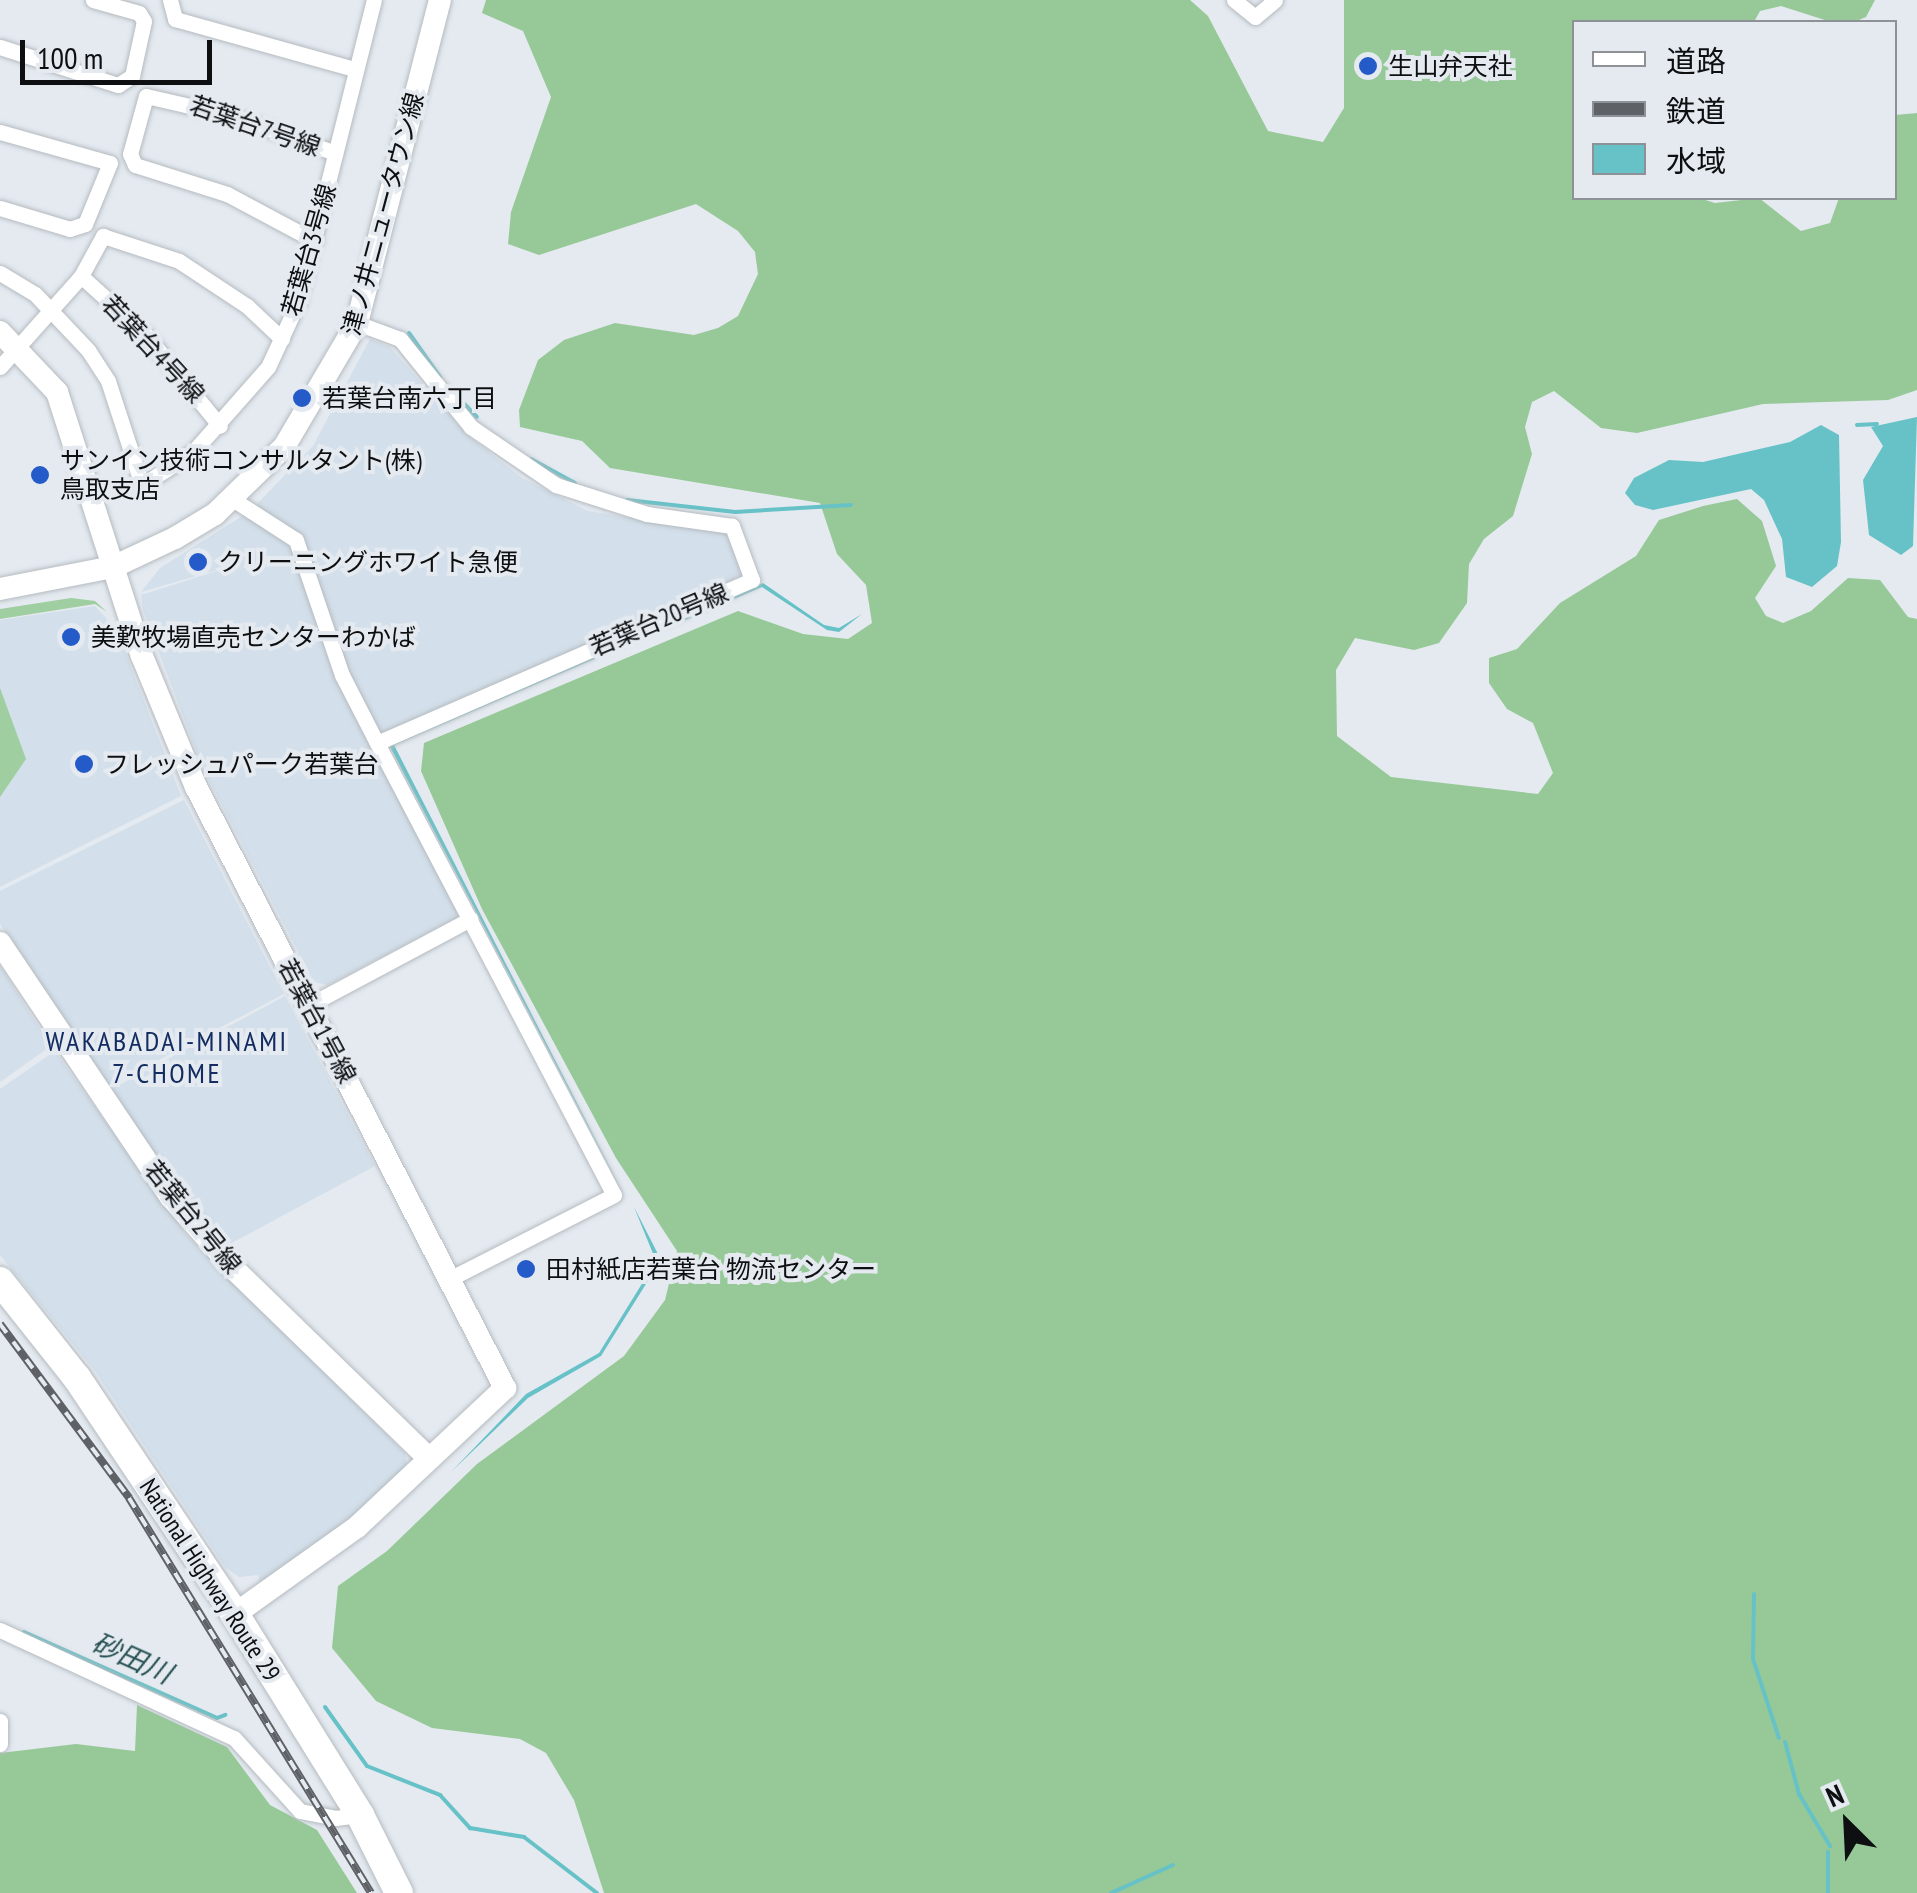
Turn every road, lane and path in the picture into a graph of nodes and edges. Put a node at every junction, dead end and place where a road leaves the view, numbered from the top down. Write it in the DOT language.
graph roads {
  1 [pos="92,0"];
  2 [pos="170,0"];
  3 [pos="373,0"];
  4 [pos="440,0"];
  5 [pos="1234,0"];
  6 [pos="1274,0"];
  7 [pos="0,47"];
  8 [pos="354,69"];
  9 [pos="0,132"];
  10 [pos="335,153"];
  11 [pos="0,208"];
  12 [pos="315,242"];
  13 [pos="0,273"];
  14 [pos="81,276"];
  15 [pos="53,311"];
  16 [pos="358,323"];
  17 [pos="0,332"];
  18 [pos="282,339"];
  19 [pos="18,348"];
  20 [pos="0,366"];
  21 [pos="220,426"];
  22 [pos="231,498"];
  23 [pos="113,567"];
  24 [pos="0,589"];
  25 [pos="377,743"];
  26 [pos="470,919"];
  27 [pos="0,944"];
  28 [pos="309,1005"];
  29 [pos="449,1278"];
  30 [pos="0,1281"];
  31 [pos="427,1457"];
  32 [pos="235,1614"];
  33 [pos="0,1630"];
  34 [pos="0,1721"];
  35 [pos="0,1744"];
  36 [pos="360,1814"];
  37 [pos="399,1893"];
  1 -- 7 [label="street"];
  2 -- 8 [label="street"];
  3 -- 8 [label="street, 若葉台3号線"];
  4 -- 16 [label="street, 津ノ井ニュータウン線"];
  5 -- 6 [label="street"];
  8 -- 10 [label="street, 若葉台3号線"];
  9 -- 11 [label="street"];
  10 -- 12 [label="street, 若葉台3号線"];
  10 -- 12 [label="street, 若葉台7号線"];
  12 -- 18 [label="street, 若葉台3号線"];
  13 -- 15 [label="street, 若葉台3号線"];
  14 -- 15 [label="street"];
  14 -- 18 [label="street"];
  14 -- 21 [label="street, 若葉台4号線"];
  15 -- 19 [label="street"];
  15 -- 21 [label="street, 若葉台3号線"];
  16 -- 22 [label="street, 津ノ井ニュータウン線"];
  16 -- 25 [label="street, 若葉台20号線"];
  17 -- 19 [label="street, 若葉台1号線"];
  18 -- 21 [label="street, 若葉台3号線"];
  19 -- 20 [label="street"];
  19 -- 23 [label="street, 若葉台1号線"];
  22 -- 23 [label="street, 津ノ井ニュータウン線"];
  22 -- 25 [label="street"];
  23 -- 24 [label="street, 津ノ井ニュータウン線"];
  23 -- 28 [label="street, 若葉台1号線"];
  25 -- 26 [label="street"];
  26 -- 28 [label="street"];
  26 -- 29 [label="street"];
  27 -- 31 [label="street, 若葉台2号線"];
  28 -- 29 [label="street, 若葉台1号線"];
  29 -- 31 [label="street, 若葉台1号線"];
  30 -- 32 [label="highway, National Highway Route 29"];
  31 -- 32 [label="street, 若葉台1号線"];
  32 -- 36 [label="highway, National Highway Route 29"];
  33 -- 36 [label="street"];
  34 -- 35 [label="street"];
  36 -- 37 [label="highway, National Highway Route 29"];
}
